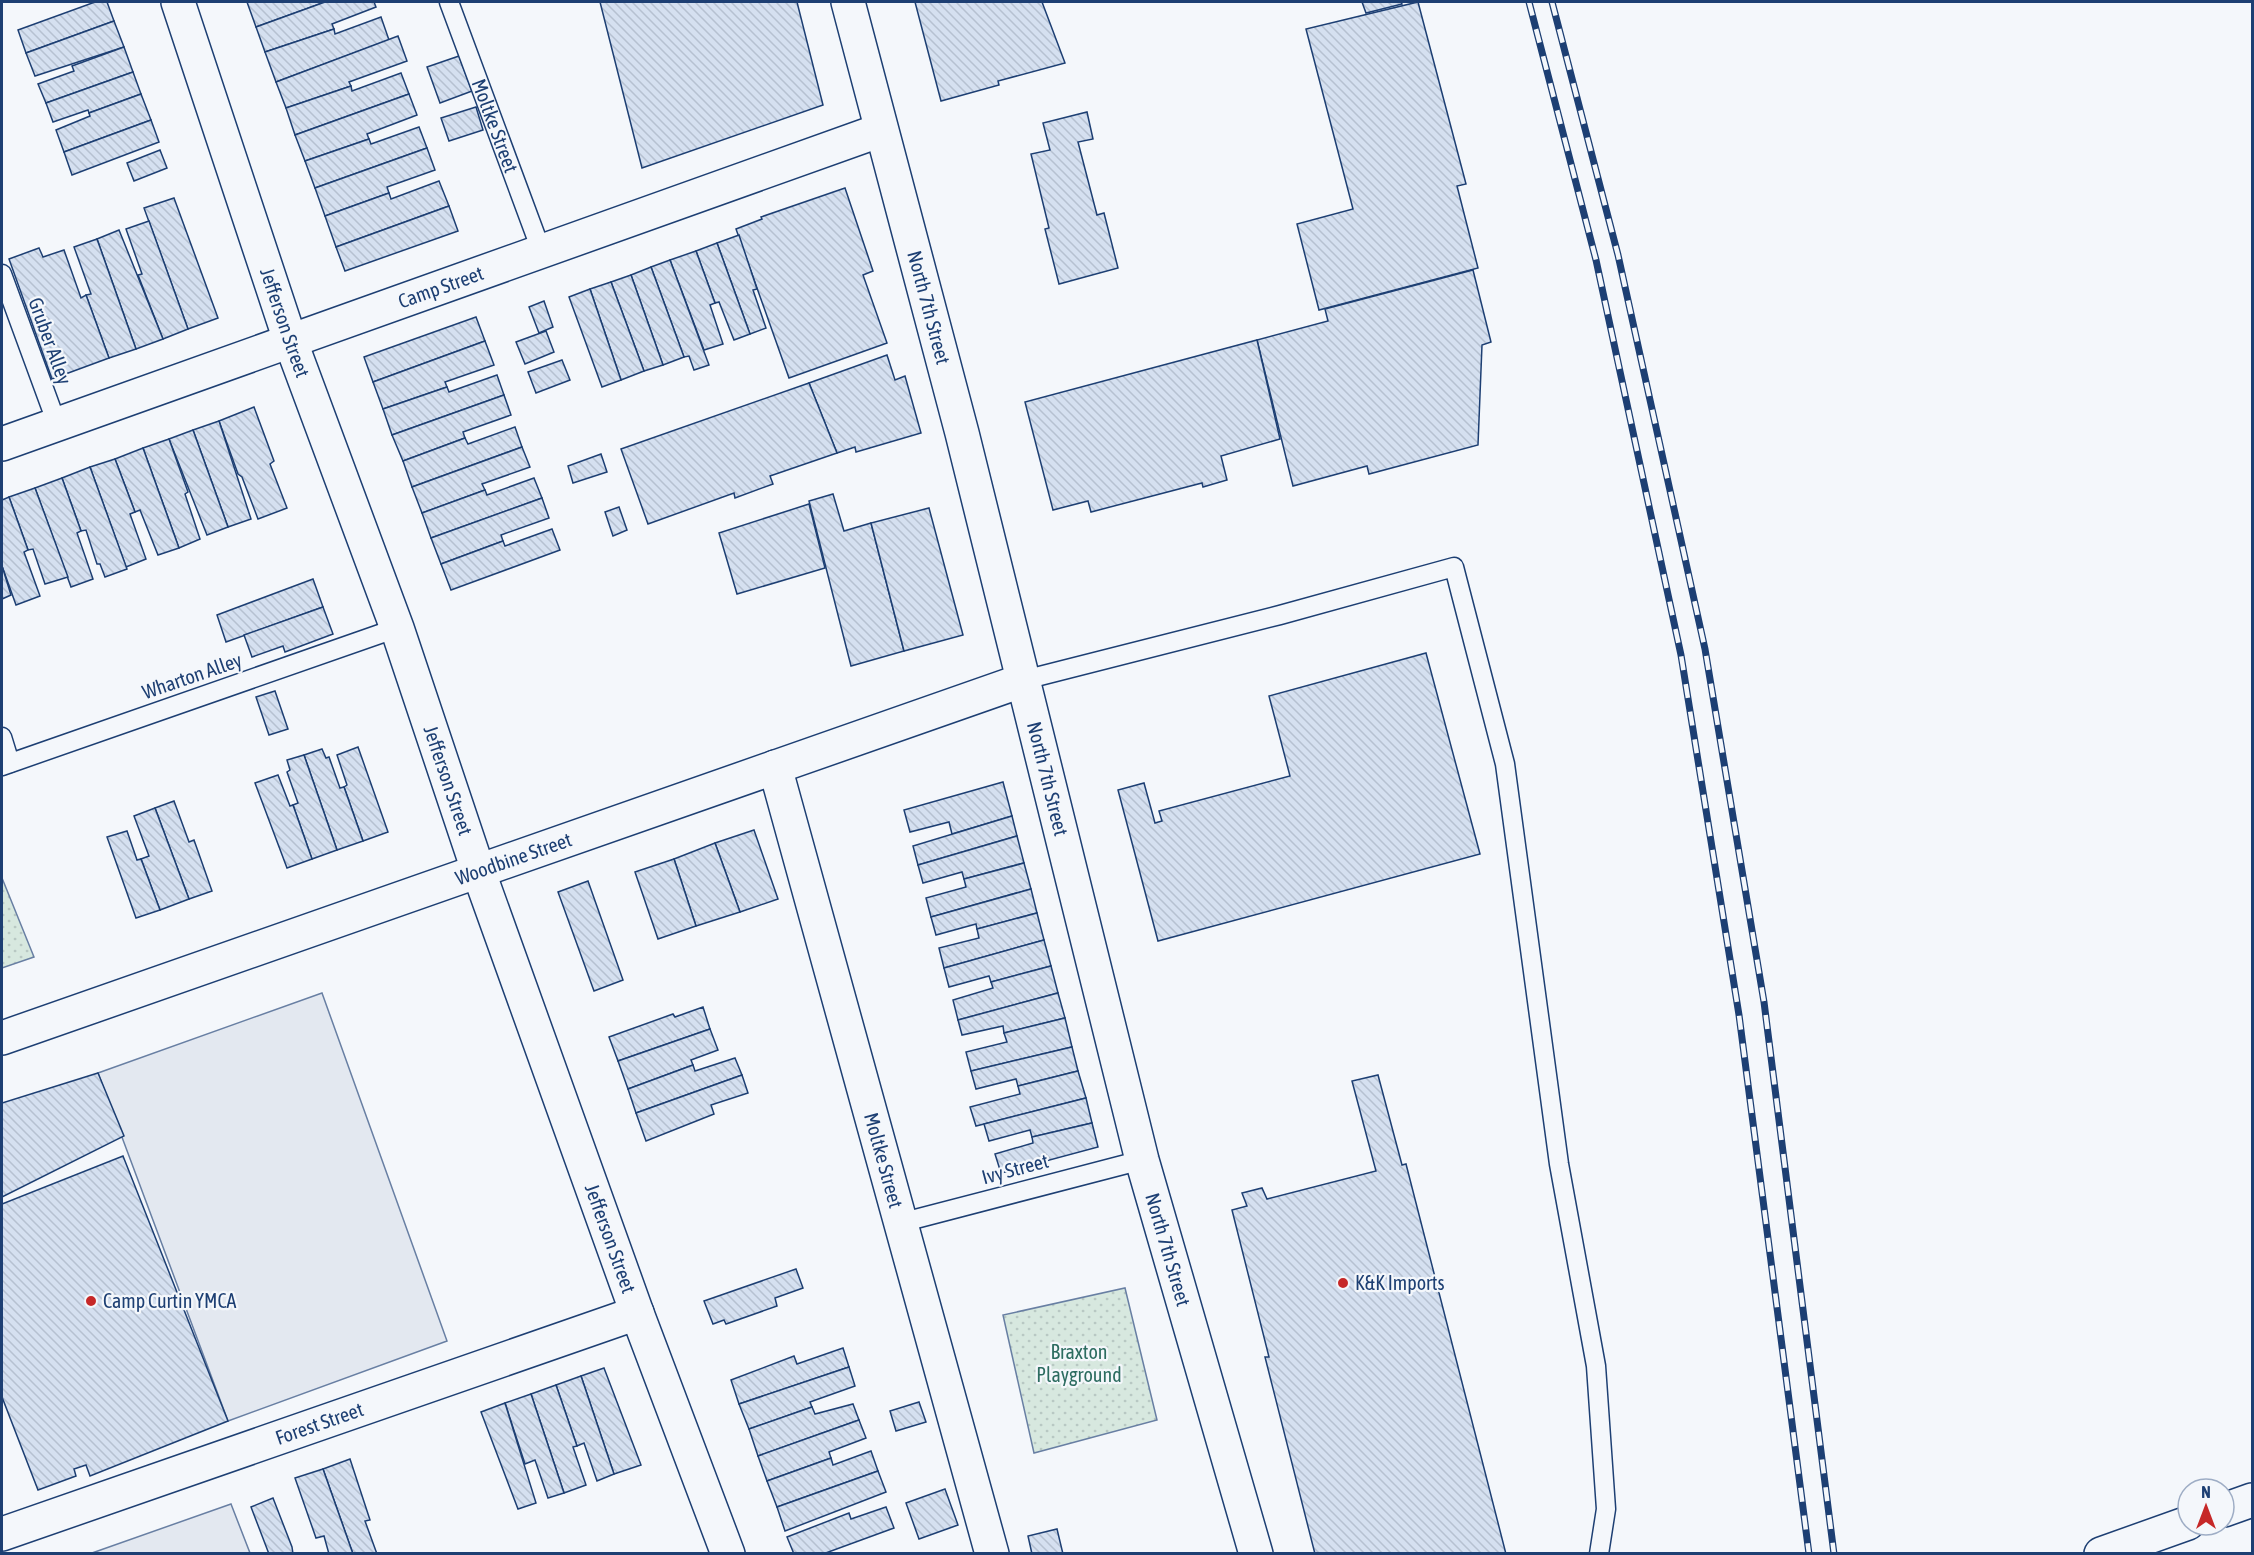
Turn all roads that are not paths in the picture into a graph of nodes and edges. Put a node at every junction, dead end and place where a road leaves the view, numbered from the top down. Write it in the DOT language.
graph roads {
  1 [pos="178,2"];
  2 [pos="449,2"];
  3 [pos="848,2"];
  4 [pos="881,130"];
  5 [pos="541,250"];
  6 [pos="2,274"];
  7 [pos="290,340"];
  8 [pos="57,424"];
  9 [pos="2,444"];
  10 [pos="397,628"];
  11 [pos="1024,680"];
  12 [pos="2,737"];
  13 [pos="6,765"];
  14 [pos="775,767"];
  15 [pos="478,870"];
  16 [pos="2,1038"];
  17 [pos="1142,1160"];
  18 [pos="900,1223"];
  19 [pos="637,1313"];
  20 [pos="2253,1500"];
  21 [pos="2236,1506"];
  22 [pos="2176,1527"];
  23 [pos="2,1534"];
  24 [pos="728,1554"];
  25 [pos="992,1554"];
  26 [pos="1256,1554"];
  27 [pos="1599,1554"];
  28 [pos="2101,1554"];
  1 -- 7 [label="street, Jefferson Street"];
  2 -- 5 [label="lane, Moltke Street"];
  3 -- 4 [label="street, North 7th Street"];
  4 -- 5 [label="street, Camp Street"];
  4 -- 11 [label="street, North 7th Street"];
  5 -- 7 [label="street, Camp Street"];
  6 -- 8 [label="lane, Gruber Alley"];
  7 -- 8 [label="street, Camp Street"];
  7 -- 10 [label="street, Jefferson Street"];
  8 -- 9 [label="street, Camp Street"];
  10 -- 13 [label="lane, Wharton Alley"];
  10 -- 15 [label="street, Jefferson Street"];
  11 -- 14 [label="street, Woodbine Street"];
  11 -- 17 [label="street, North 7th Street"];
  11 -- 27 [label="lane"];
  12 -- 13 [label="lane"];
  14 -- 15 [label="street, Woodbine Street"];
  14 -- 18 [label="street, Moltke Street"];
  15 -- 16 [label="street, Woodbine Street"];
  15 -- 19 [label="street, Jefferson Street"];
  17 -- 18 [label="lane, Ivy Street"];
  17 -- 26 [label="street, North 7th Street"];
  18 -- 25 [label="street, Moltke Street"];
  19 -- 23 [label="street, Forest Street"];
  19 -- 24 [label="street, Jefferson Street"];
  20 -- 21 [label="street"];
  22 -- 28 [label="street"];
}
